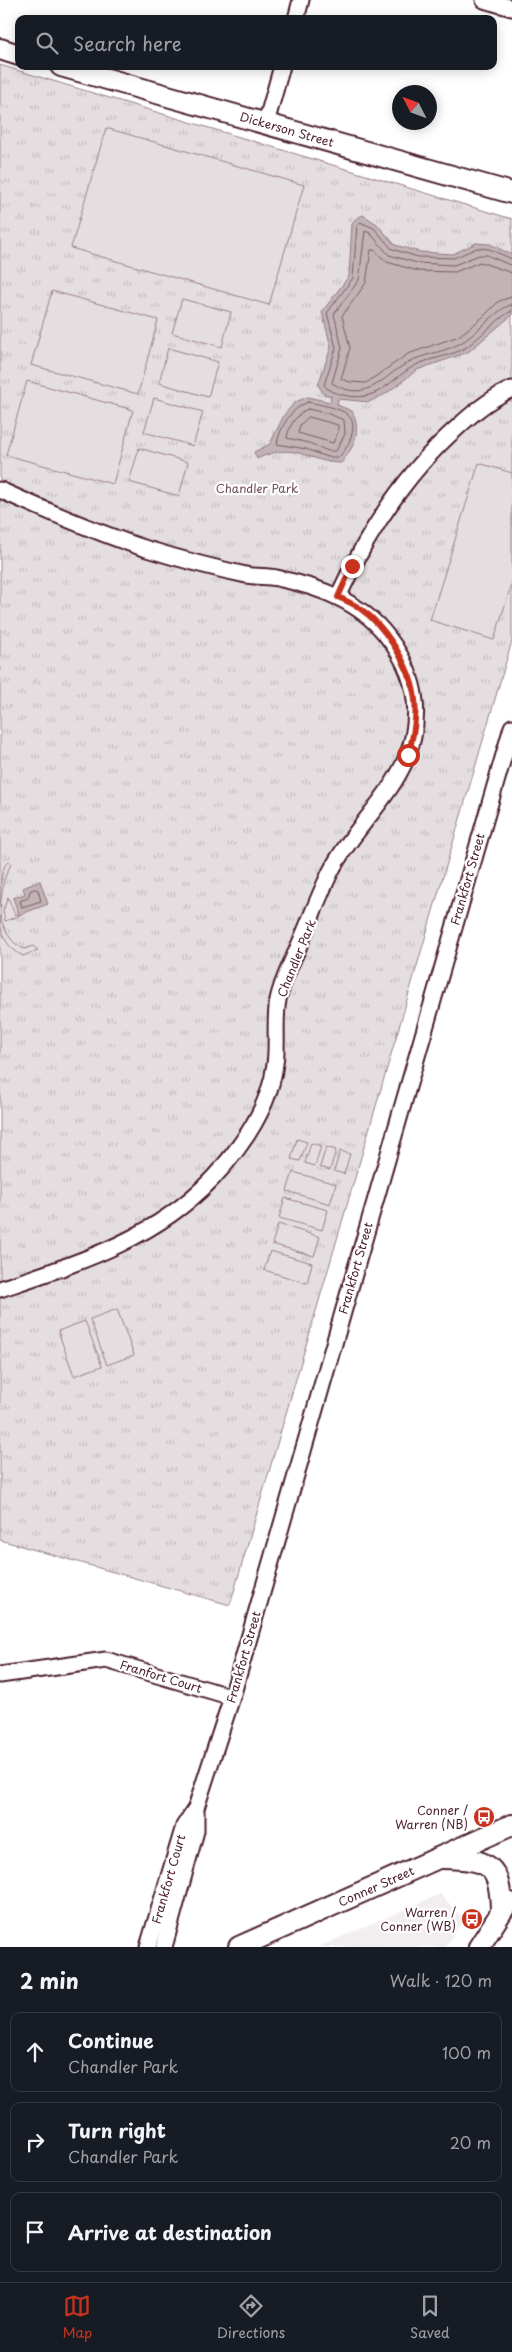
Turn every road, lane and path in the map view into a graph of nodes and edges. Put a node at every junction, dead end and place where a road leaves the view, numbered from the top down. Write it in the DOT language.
graph roads {
  1 [pos="301,0"];
  2 [pos="484,0"];
  3 [pos="512,8"];
  4 [pos="297,15"];
  5 [pos="0,50"];
  6 [pos="15,54"];
  7 [pos="75,70"];
  8 [pos="281,70"];
  9 [pos="266,123"];
  10 [pos="512,193"];
  11 [pos="512,389"];
  12 [pos="0,490"];
  13 [pos="338,597"];
  14 [pos="512,727"];
  15 [pos="0,1288"];
  16 [pos="0,1675"];
  17 [pos="232,1697"];
  18 [pos="196,1808"];
  19 [pos="512,1825"];
  20 [pos="438,1858"];
  21 [pos="507,1904"];
  22 [pos="148,1947"];
  23 [pos="164,1947"];
  24 [pos="239,1947"];
  25 [pos="479,1947"];
  1 -- 4 [label="street"];
  2 -- 3 [label="street"];
  5 -- 6 [label="street"];
  7 -- 9 [label="street, Dickerson Street"];
  8 -- 9 [label="street"];
  9 -- 10 [label="street, Dickerson Street"];
  11 -- 13 [label="street"];
  12 -- 13 [label="street, Chandler Park"];
  13 -- 15 [label="street, Chandler Park"];
  14 -- 17 [label="street, Frankfort Street"];
  16 -- 17 [label="street, Franfort Court"];
  17 -- 18 [label="street, Frankfort Street"];
  18 -- 22 [label="street, Frankfort Court"];
  18 -- 23 [label="street, Frankfort Court"];
  19 -- 20 [label="street, Conner Street"];
  20 -- 21 [label="street"];
  20 -- 24 [label="street, Conner Street"];
  21 -- 25 [label="street"];
}
